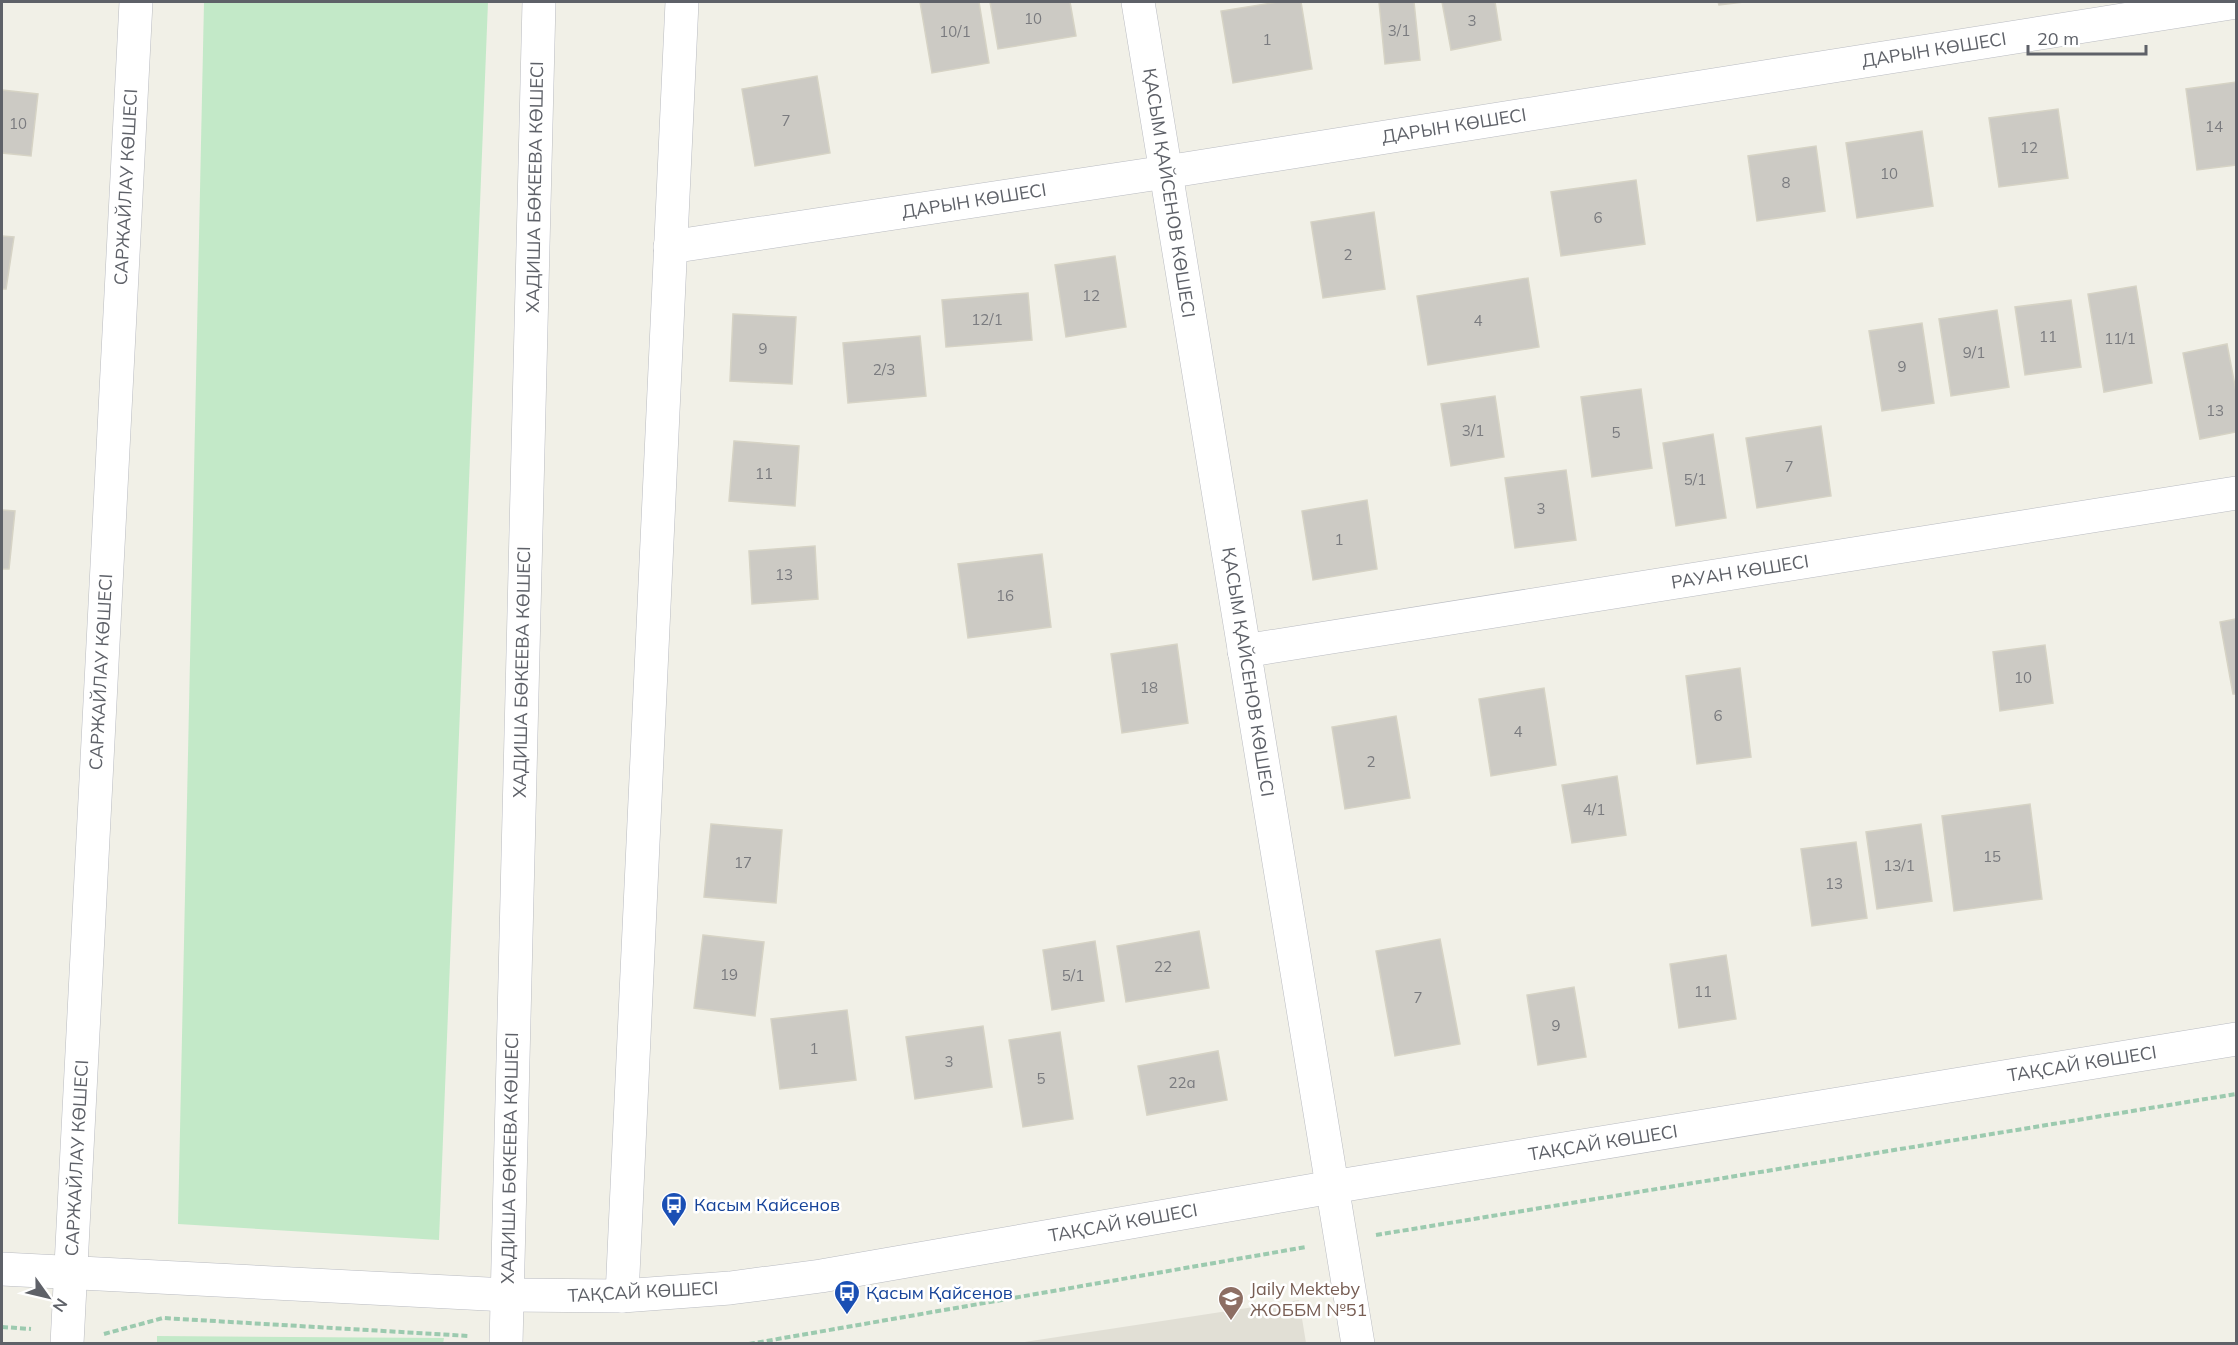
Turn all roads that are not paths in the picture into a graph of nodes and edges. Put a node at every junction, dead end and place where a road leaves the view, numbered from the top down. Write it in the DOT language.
graph roads {
  1 [pos="136,2"];
  2 [pos="539,2"];
  3 [pos="682,2"];
  4 [pos="1138,2"];
  5 [pos="2236,2"];
  6 [pos="1166,172"];
  7 [pos="670,247"];
  8 [pos="2236,493"];
  9 [pos="1244,651"];
  10 [pos="2236,1039"];
  11 [pos="1332,1186"];
  12 [pos="2,1269"];
  13 [pos="71,1273"];
  14 [pos="507,1295"];
  15 [pos="622,1296"];
  16 [pos="68,1337"];
  17 [pos="506,1341"];
  18 [pos="1358,1344"];
  1 -- 13 [label="street, САРЖАЙЛАУ КӨШЕСІ"];
  2 -- 14 [label="street, ХАДИША БӨКЕЕВА КӨШЕСІ"];
  3 -- 7 [label="street"];
  4 -- 6 [label="street, ҚАСЫМ ҚАЙСЕНОВ КӨШЕСІ"];
  5 -- 6 [label="street, ДАРЫН КӨШЕСІ"];
  6 -- 7 [label="street, ДАРЫН КӨШЕСІ"];
  6 -- 9 [label="street, ҚАСЫМ ҚАЙСЕНОВ КӨШЕСІ"];
  7 -- 15 [label="street"];
  8 -- 9 [label="street, РАУАН КӨШЕСІ"];
  9 -- 11 [label="street, ҚАСЫМ ҚАЙСЕНОВ КӨШЕСІ"];
  10 -- 11 [label="street, ТАҚСАЙ КӨШЕСІ"];
  11 -- 15 [label="street, ТАҚСАЙ КӨШЕСІ"];
  11 -- 18 [label="street, ҚАСЫМ ҚАЙСЕНОВ КӨШЕСІ"];
  12 -- 13 [label="street, ТАҚСАЙ КӨШЕСІ"];
  13 -- 14 [label="street, ТАҚСАЙ КӨШЕСІ"];
  13 -- 16 [label="street, САРЖАЙЛАУ КӨШЕСІ"];
  14 -- 15 [label="street, ТАҚСАЙ КӨШЕСІ"];
  14 -- 17 [label="street, ХАДИША БӨКЕЕВА КӨШЕСІ"];
}
